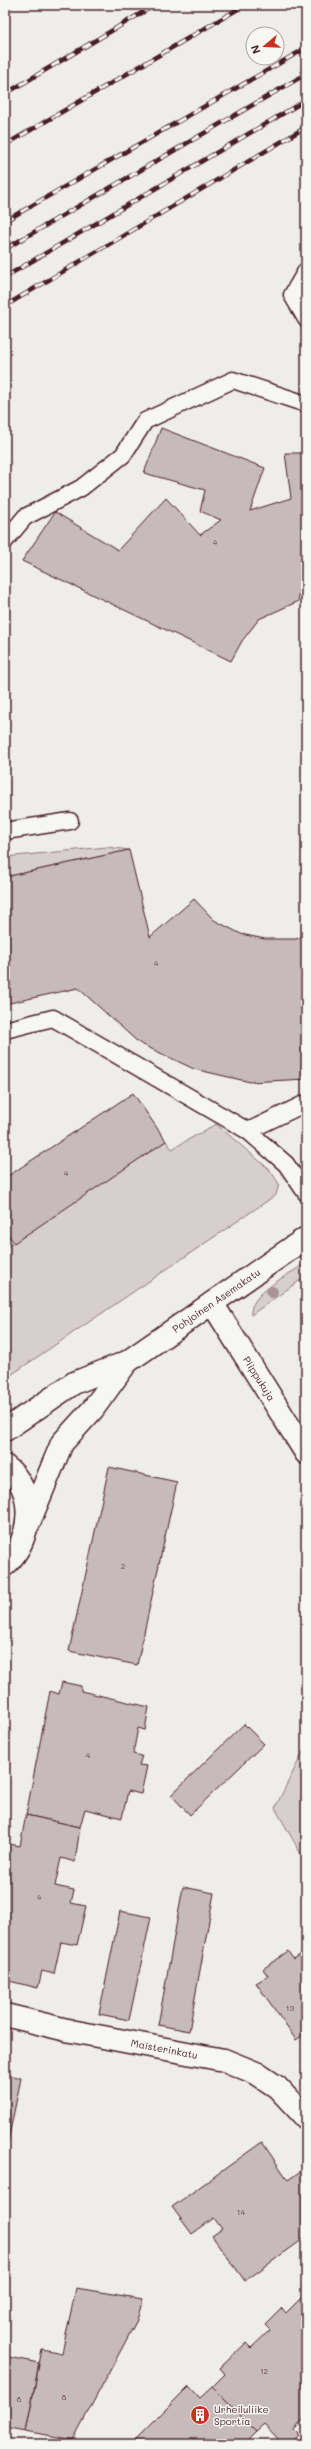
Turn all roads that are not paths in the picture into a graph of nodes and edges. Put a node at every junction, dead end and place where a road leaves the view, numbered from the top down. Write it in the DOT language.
graph roads {
  1 [pos="306,271"];
  2 [pos="306,319"];
  3 [pos="306,404"];
  4 [pos="5,541"];
  5 [pos="70,821"];
  6 [pos="5,831"];
  7 [pos="5,1030"];
  8 [pos="306,1103"];
  9 [pos="248,1131"];
  10 [pos="306,1193"];
  11 [pos="306,1238"];
  12 [pos="212,1303"];
  13 [pos="127,1362"];
  14 [pos="5,1430"];
  15 [pos="306,1453"];
  16 [pos="5,1466"];
  17 [pos="28,1525"];
  18 [pos="5,1565"];
  19 [pos="5,2015"];
  20 [pos="306,2118"];
  1 -- 2 [label="lane"];
  3 -- 4 [label="lane"];
  5 -- 6 [label="lane"];
  7 -- 9 [label="lane"];
  8 -- 9 [label="lane"];
  9 -- 10 [label="lane"];
  11 -- 12 [label="street, Pohjoinen Asemakatu"];
  12 -- 13 [label="street, Pohjoinen Asemakatu"];
  12 -- 15 [label="street, Piippukuja"];
  13 -- 14 [label="street, Pohjoinen Asemakatu"];
  13 -- 17 [label="street, Pohjoinen Asemakatu"];
  16 -- 17 [label="street"];
  17 -- 18 [label="street, Pohjoinen Asemakatu"];
  19 -- 20 [label="street, Maisterinkatu"];
}
